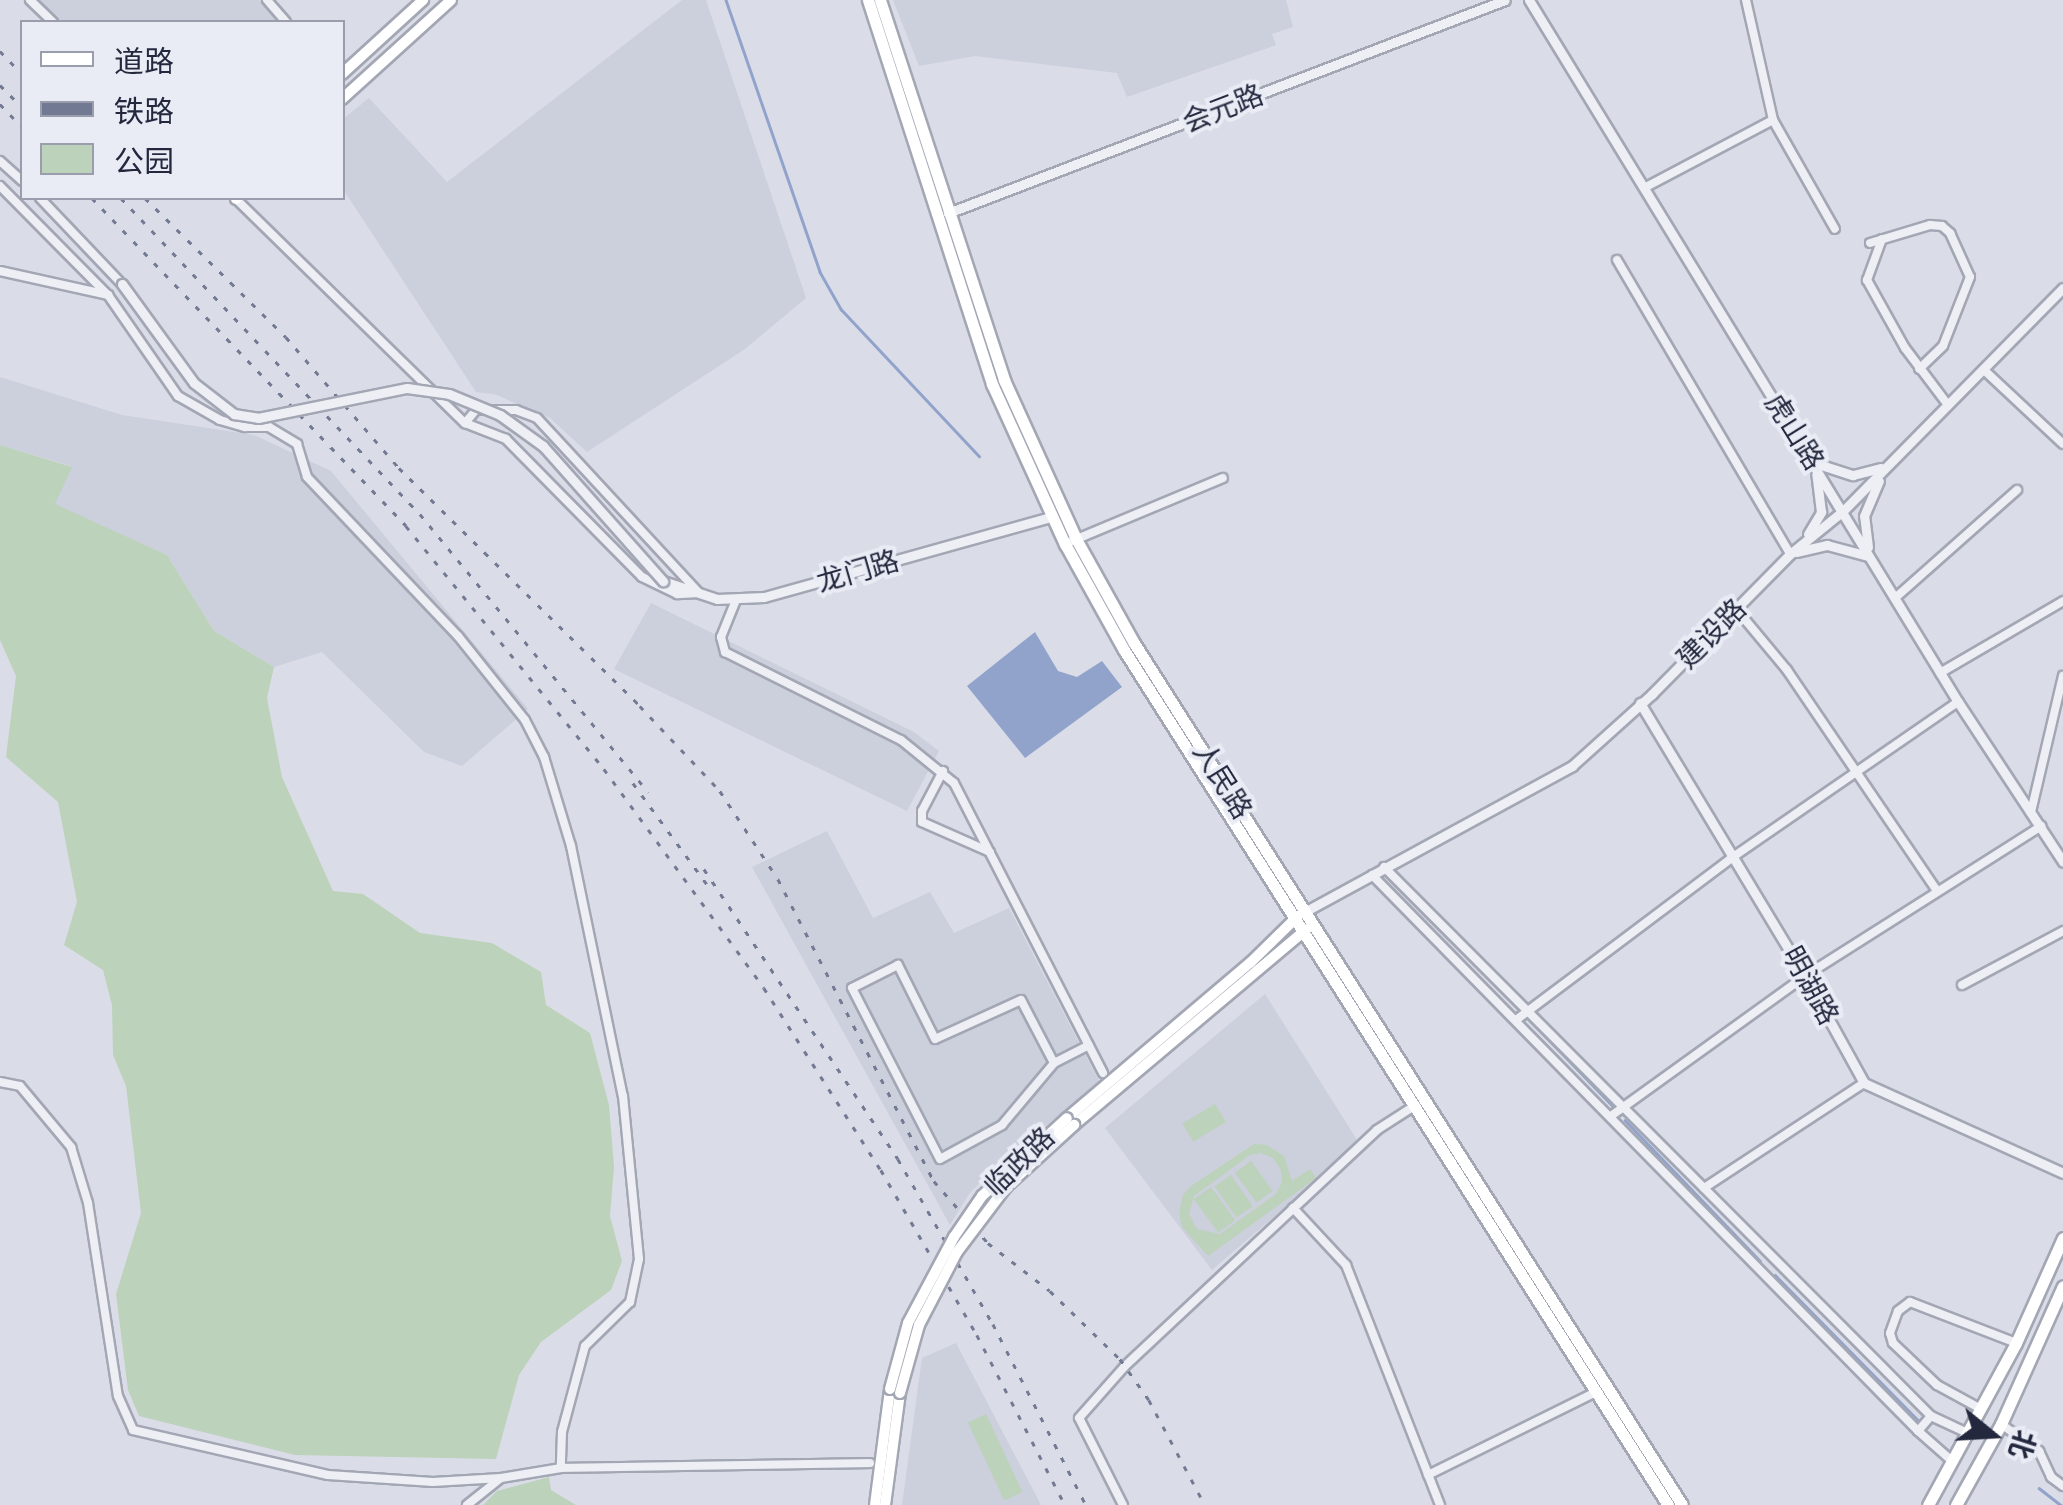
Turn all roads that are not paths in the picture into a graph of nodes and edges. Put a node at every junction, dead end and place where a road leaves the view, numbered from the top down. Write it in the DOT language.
graph roads {
  1 [pos="30,0"];
  2 [pos="267,0"];
  3 [pos="423,0"];
  4 [pos="451,0"];
  5 [pos="868,0"];
  6 [pos="880,0"];
  7 [pos="1506,0"];
  8 [pos="1529,0"];
  9 [pos="1746,0"];
  10 [pos="51,20"];
  11 [pos="284,20"];
  12 [pos="345,71"];
  13 [pos="345,96"];
  14 [pos="1773,120"];
  15 [pos="0,161"];
  16 [pos="20,179"];
  17 [pos="0,186"];
  18 [pos="1644,188"];
  19 [pos="42,200"];
  20 [pos="238,200"];
  21 [pos="945,214"];
  22 [pos="1835,229"];
  23 [pos="1882,239"];
  24 [pos="1870,243"];
  25 [pos="1616,260"];
  26 [pos="0,271"];
  27 [pos="122,284"];
  28 [pos="2063,288"];
  29 [pos="108,296"];
  30 [pos="1919,368"];
  31 [pos="1984,370"];
  32 [pos="1948,405"];
  33 [pos="465,423"];
  34 [pos="2063,444"];
  35 [pos="1812,462"];
  36 [pos="1892,462"];
  37 [pos="1223,478"];
  38 [pos="2017,490"];
  39 [pos="1843,511"];
  40 [pos="1051,518"];
  41 [pos="1070,542"];
  42 [pos="1790,554"];
  43 [pos="1870,557"];
  44 [pos="699,593"];
  45 [pos="1895,598"];
  46 [pos="736,600"];
  47 [pos="2063,600"];
  48 [pos="1737,610"];
  49 [pos="1940,673"];
  50 [pos="2063,676"];
  51 [pos="1958,702"];
  52 [pos="1640,703"];
  53 [pos="2052,712"];
  54 [pos="2063,718"];
  55 [pos="944,771"];
  56 [pos="1854,771"];
  57 [pos="2031,812"];
  58 [pos="2040,826"];
  59 [pos="990,852"];
  60 [pos="1732,857"];
  61 [pos="2063,862"];
  62 [pos="1384,867"];
  63 [pos="1372,874"];
  64 [pos="1937,891"];
  65 [pos="1302,914"];
  66 [pos="1311,926"];
  67 [pos="2063,930"];
  68 [pos="1805,976"];
  69 [pos="1962,985"];
  70 [pos="1527,1009"];
  71 [pos="1516,1020"];
  72 [pos="1088,1045"];
  73 [pos="1054,1064"];
  74 [pos="1102,1072"];
  75 [pos="0,1082"];
  76 [pos="1864,1083"];
  77 [pos="1416,1106"];
  78 [pos="1624,1107"];
  79 [pos="1612,1116"];
  80 [pos="1070,1121"];
  81 [pos="2063,1173"];
  82 [pos="1704,1188"];
  83 [pos="1293,1208"];
  84 [pos="2063,1238"];
  85 [pos="1775,1263"];
  86 [pos="1764,1274"];
  87 [pos="2063,1286"];
  88 [pos="2016,1343"];
  89 [pos="895,1391"];
  90 [pos="1596,1392"];
  91 [pos="1982,1410"];
  92 [pos="1931,1416"];
  93 [pos="2002,1424"];
  94 [pos="1918,1431"];
  95 [pos="1968,1434"];
  96 [pos="1953,1461"];
  97 [pos="870,1463"];
  98 [pos="561,1468"];
  99 [pos="1428,1475"];
  100 [pos="500,1478"];
  101 [pos="2063,1486"];
  102 [pos="467,1505"];
  103 [pos="875,1505"];
  104 [pos="885,1505"];
  105 [pos="1123,1505"];
  106 [pos="1440,1505"];
  107 [pos="1668,1505"];
  108 [pos="1682,1505"];
  109 [pos="1928,1505"];
  110 [pos="1956,1505"];
  1 -- 10 [label="street"];
  2 -- 11 [label="street"];
  3 -- 12 [label="main road"];
  4 -- 13 [label="main road"];
  5 -- 21 [label="main road, 人民路"];
  6 -- 21 [label="main road, 人民路"];
  7 -- 21 [label="street, 会元路"];
  8 -- 18 [label="street, 虎山路"];
  9 -- 14 [label="street"];
  14 -- 18 [label="street"];
  14 -- 22 [label="street"];
  15 -- 16 [label="street"];
  17 -- 29 [label="street"];
  18 -- 35 [label="street, 虎山路"];
  19 -- 27 [label="street"];
  20 -- 33 [label="street"];
  21 -- 40 [label="main road, 人民路"];
  21 -- 41 [label="main road, 人民路"];
  23 -- 24 [label="street"];
  23 -- 30 [label="street"];
  23 -- 30 [label="street"];
  25 -- 42 [label="street"];
  26 -- 29 [label="street"];
  27 -- 44 [label="street, 龙门路, bridge"];
  28 -- 31 [label="street, 建设路"];
  29 -- 98 [label="street"];
  30 -- 32 [label="street"];
  31 -- 32 [label="street, 建设路"];
  31 -- 34 [label="street"];
  32 -- 36 [label="street, 建设路"];
  33 -- 44 [label="street"];
  33 -- 44 [label="street"];
  35 -- 36 [label="street"];
  35 -- 39 [label="street, 虎山路"];
  35 -- 42 [label="street"];
  36 -- 39 [label="street, 建设路"];
  36 -- 43 [label="street"];
  37 -- 41 [label="street"];
  38 -- 45 [label="street"];
  39 -- 42 [label="street, 建设路"];
  39 -- 43 [label="street, 虎山路"];
  40 -- 41 [label="main road, 人民路"];
  40 -- 46 [label="street, 龙门路"];
  41 -- 65 [label="main road, 人民路"];
  42 -- 43 [label="street"];
  42 -- 48 [label="street, 建设路"];
  43 -- 45 [label="street, 虎山路"];
  44 -- 46 [label="street, 龙门路"];
  45 -- 49 [label="street, 虎山路"];
  46 -- 55 [label="street"];
  47 -- 49 [label="street"];
  48 -- 52 [label="street, 建设路"];
  48 -- 56 [label="street"];
  49 -- 51 [label="street, 虎山路"];
  50 -- 53 [label="street"];
  51 -- 56 [label="street"];
  51 -- 57 [label="street, 虎山路"];
  52 -- 60 [label="street, 明湖路"];
  52 -- 62 [label="street, 建设路"];
  53 -- 54 [label="street"];
  53 -- 57 [label="street"];
  55 -- 59 [label="street"];
  55 -- 59 [label="street"];
  56 -- 60 [label="street"];
  56 -- 64 [label="street"];
  57 -- 58 [label="street, 虎山路"];
  58 -- 61 [label="street, 虎山路"];
  58 -- 64 [label="street"];
  59 -- 72 [label="street"];
  60 -- 68 [label="street, 明湖路"];
  60 -- 70 [label="street"];
  62 -- 63 [label="street, 建设路"];
  62 -- 70 [label="street"];
  63 -- 65 [label="street, 建设路"];
  63 -- 71 [label="street"];
  64 -- 68 [label="street"];
  65 -- 66 [label="main road, 人民路"];
  65 -- 80 [label="main road, 临政路"];
  66 -- 77 [label="main road, 人民路"];
  66 -- 80 [label="main road, 临政路"];
  66 -- 108 [label="main road, 人民路"];
  67 -- 69 [label="street"];
  68 -- 76 [label="street, 明湖路"];
  68 -- 78 [label="street"];
  70 -- 71 [label="street"];
  70 -- 78 [label="street"];
  71 -- 79 [label="street"];
  72 -- 73 [label="street"];
  72 -- 74 [label="street"];
  73 -- 73 [label="street"];
  75 -- 100 [label="street"];
  76 -- 81 [label="street"];
  76 -- 82 [label="street"];
  77 -- 83 [label="street"];
  77 -- 90 [label="main road, 人民路"];
  78 -- 79 [label="street"];
  78 -- 82 [label="street"];
  79 -- 86 [label="street"];
  80 -- 89 [label="main road, 临政路, bridge"];
  82 -- 85 [label="street"];
  83 -- 99 [label="street"];
  83 -- 105 [label="street"];
  84 -- 88 [label="main road"];
  85 -- 86 [label="street"];
  85 -- 92 [label="street"];
  86 -- 94 [label="street"];
  87 -- 93 [label="main road"];
  88 -- 91 [label="main road"];
  88 -- 91 [label="street"];
  89 -- 103 [label="main road, 临政路"];
  89 -- 104 [label="main road, 临政路"];
  90 -- 99 [label="street"];
  90 -- 107 [label="main road, 人民路"];
  91 -- 95 [label="main road"];
  92 -- 94 [label="street"];
  92 -- 95 [label="street"];
  93 -- 101 [label="street"];
  93 -- 110 [label="main road"];
  94 -- 96 [label="street"];
  95 -- 96 [label="main road"];
  96 -- 109 [label="main road"];
  97 -- 98 [label="street"];
  98 -- 100 [label="street"];
  99 -- 106 [label="street"];
  100 -- 102 [label="street"];
}
